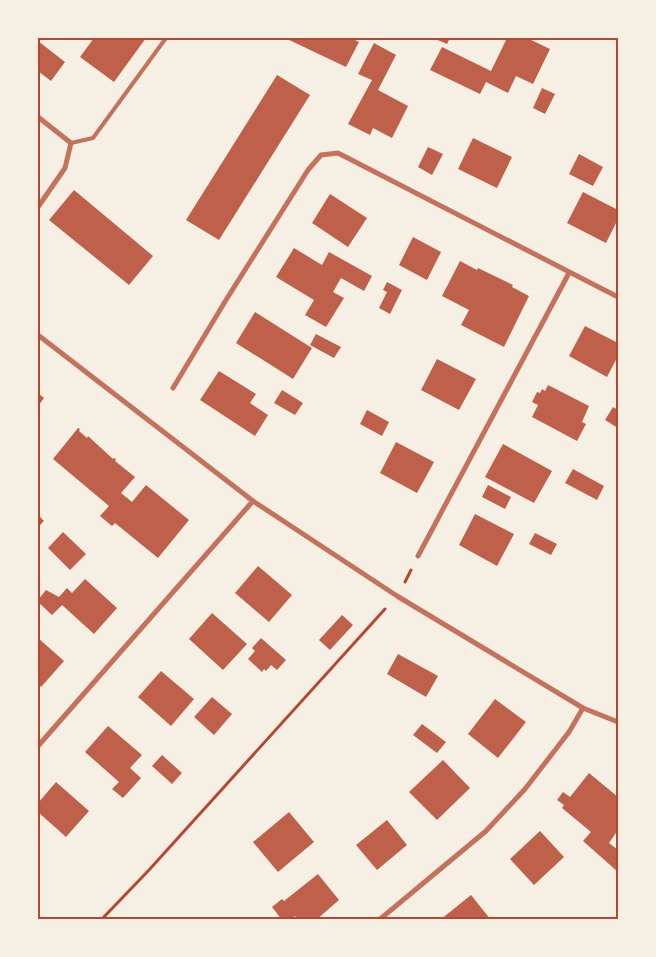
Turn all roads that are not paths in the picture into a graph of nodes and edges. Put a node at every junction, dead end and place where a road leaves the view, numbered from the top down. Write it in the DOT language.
graph roads {
  1 [pos="166,38"];
  2 [pos="38,118"];
  3 [pos="71,143"];
  4 [pos="38,207"];
  5 [pos="569,273"];
  6 [pos="618,297"];
  7 [pos="38,335"];
  8 [pos="173,388"];
  9 [pos="253,501"];
  10 [pos="418,556"];
  11 [pos="583,708"];
  12 [pos="618,722"];
  13 [pos="38,746"];
  14 [pos="379,920"];
  1 -- 3 [label="lane"];
  2 -- 3 [label="street"];
  3 -- 4 [label="street"];
  5 -- 6 [label="street"];
  5 -- 8 [label="street"];
  5 -- 10 [label="street"];
  7 -- 9 [label="street"];
  9 -- 11 [label="street"];
  9 -- 13 [label="street"];
  11 -- 12 [label="street"];
  11 -- 14 [label="street"];
}
